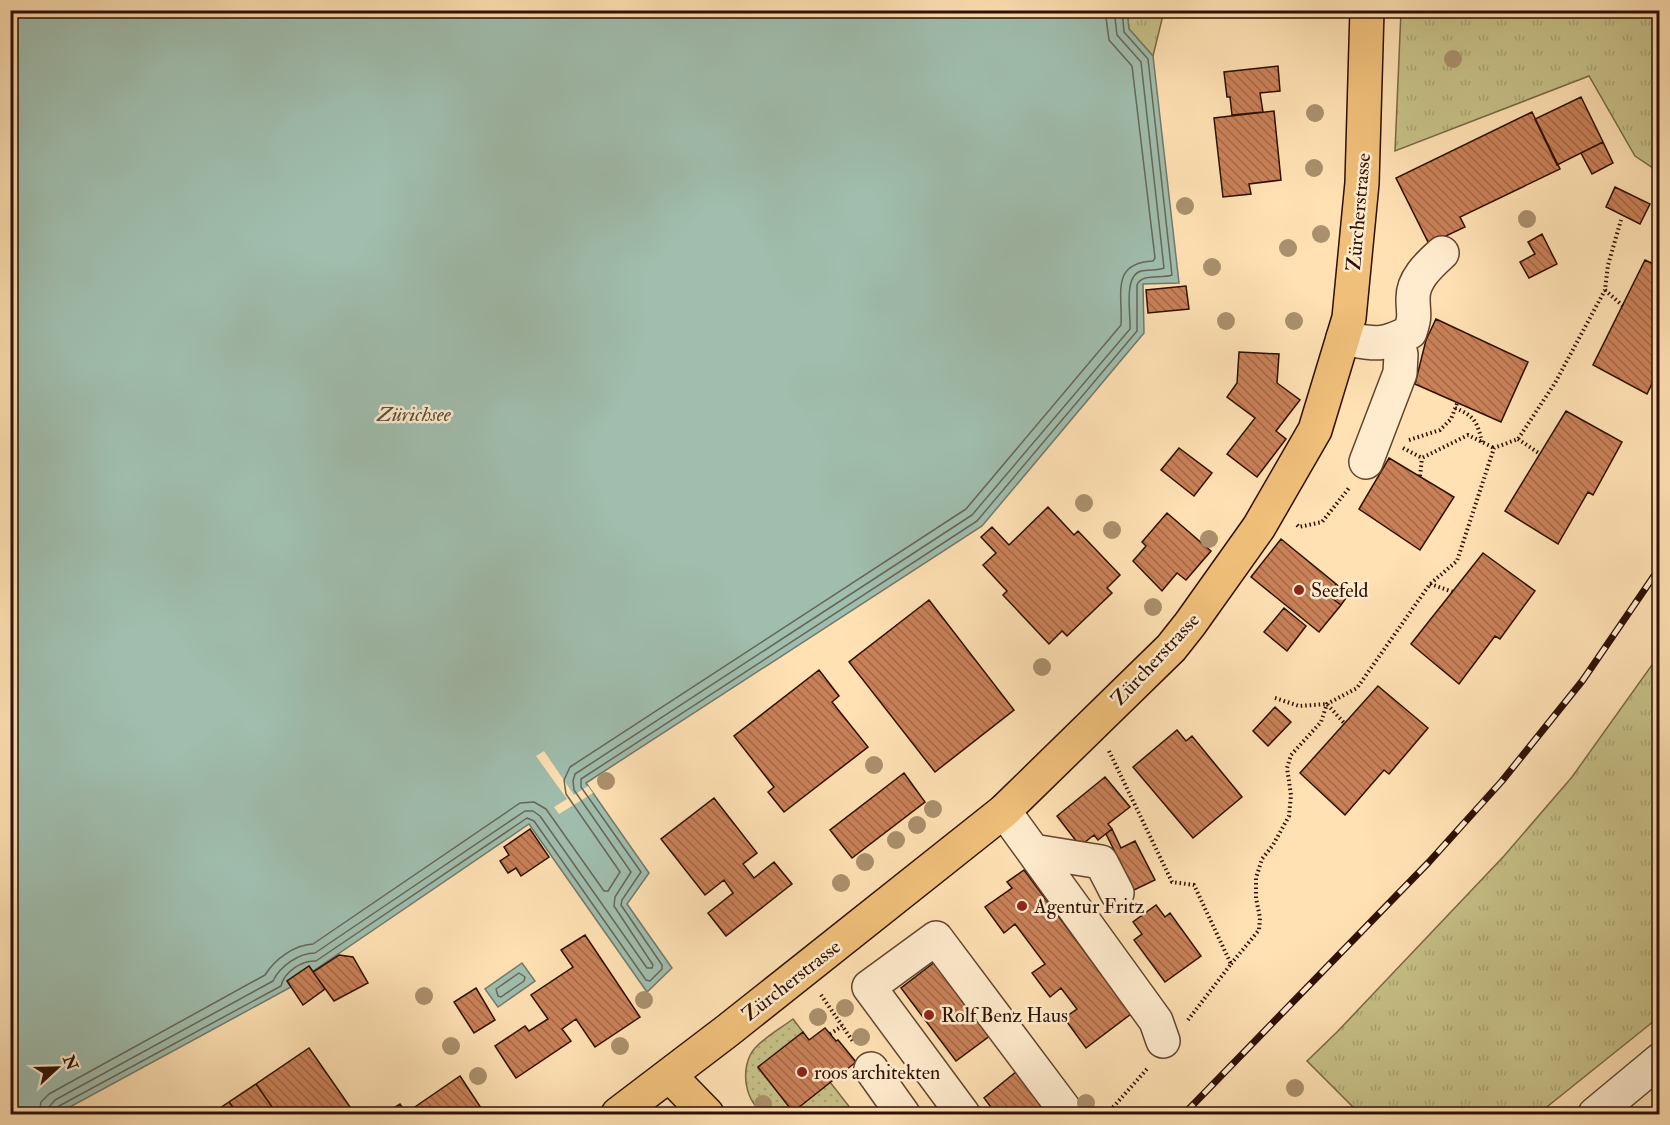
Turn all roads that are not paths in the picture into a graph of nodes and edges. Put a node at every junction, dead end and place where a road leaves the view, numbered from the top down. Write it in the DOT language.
graph roads {
  1 [pos="1367,10"];
  2 [pos="1442,253"];
  3 [pos="1411,335"];
  4 [pos="1343,338"];
  5 [pos="1371,448"];
  6 [pos="1004,811"];
  7 [pos="1033,851"];
  8 [pos="1117,893"];
  9 [pos="1163,1046"];
  10 [pos="1659,1060"];
  11 [pos="871,1069"];
  12 [pos="670,1076"];
  13 [pos="618,1114"];
  14 [pos="707,1114"];
  15 [pos="903,1114"];
  16 [pos="963,1114"];
  17 [pos="1068,1114"];
  18 [pos="1595,1114"];
  1 -- 4 [label="main road, Zürcherstrasse"];
  2 -- 3 [label="street"];
  3 -- 4 [label="street"];
  3 -- 5 [label="street"];
  4 -- 6 [label="main road, Zürcherstrasse"];
  6 -- 7 [label="street"];
  6 -- 12 [label="main road, Zürcherstrasse"];
  7 -- 8 [label="street"];
  7 -- 9 [label="street"];
  10 -- 18 [label="street"];
  11 -- 15 [label="street"];
  12 -- 13 [label="main road, Zürcherstrasse"];
  12 -- 14 [label="main road"];
  16 -- 17 [label="street"];
}
